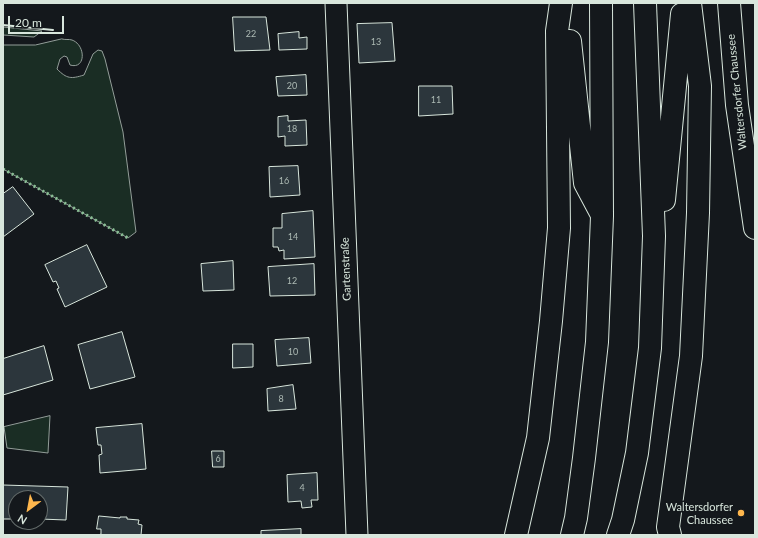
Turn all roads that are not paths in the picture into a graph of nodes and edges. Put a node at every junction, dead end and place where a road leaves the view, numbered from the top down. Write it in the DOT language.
graph roads {
  1 [pos="336,3"];
  2 [pos="562,3"];
  3 [pos="601,3"];
  4 [pos="645,3"];
  5 [pos="683,3"];
  6 [pos="690,3"];
  7 [pos="729,3"];
  8 [pos="602,216"];
  9 [pos="755,228"];
  10 [pos="654,236"];
  11 [pos="667,532"];
  12 [pos="356,535"];
  13 [pos="516,535"];
  14 [pos="572,535"];
  15 [pos="618,535"];
  1 -- 12 [label="street, Gartenstraße"];
  2 -- 8 [label="main road"];
  2 -- 13 [label="main road"];
  3 -- 8 [label="main road"];
  4 -- 10 [label="main road"];
  5 -- 10 [label="main road"];
  6 -- 11 [label="main road"];
  7 -- 9 [label="main road, Waltersdorfer Chaussee"];
  8 -- 14 [label="main road"];
  10 -- 15 [label="main road"];
}
